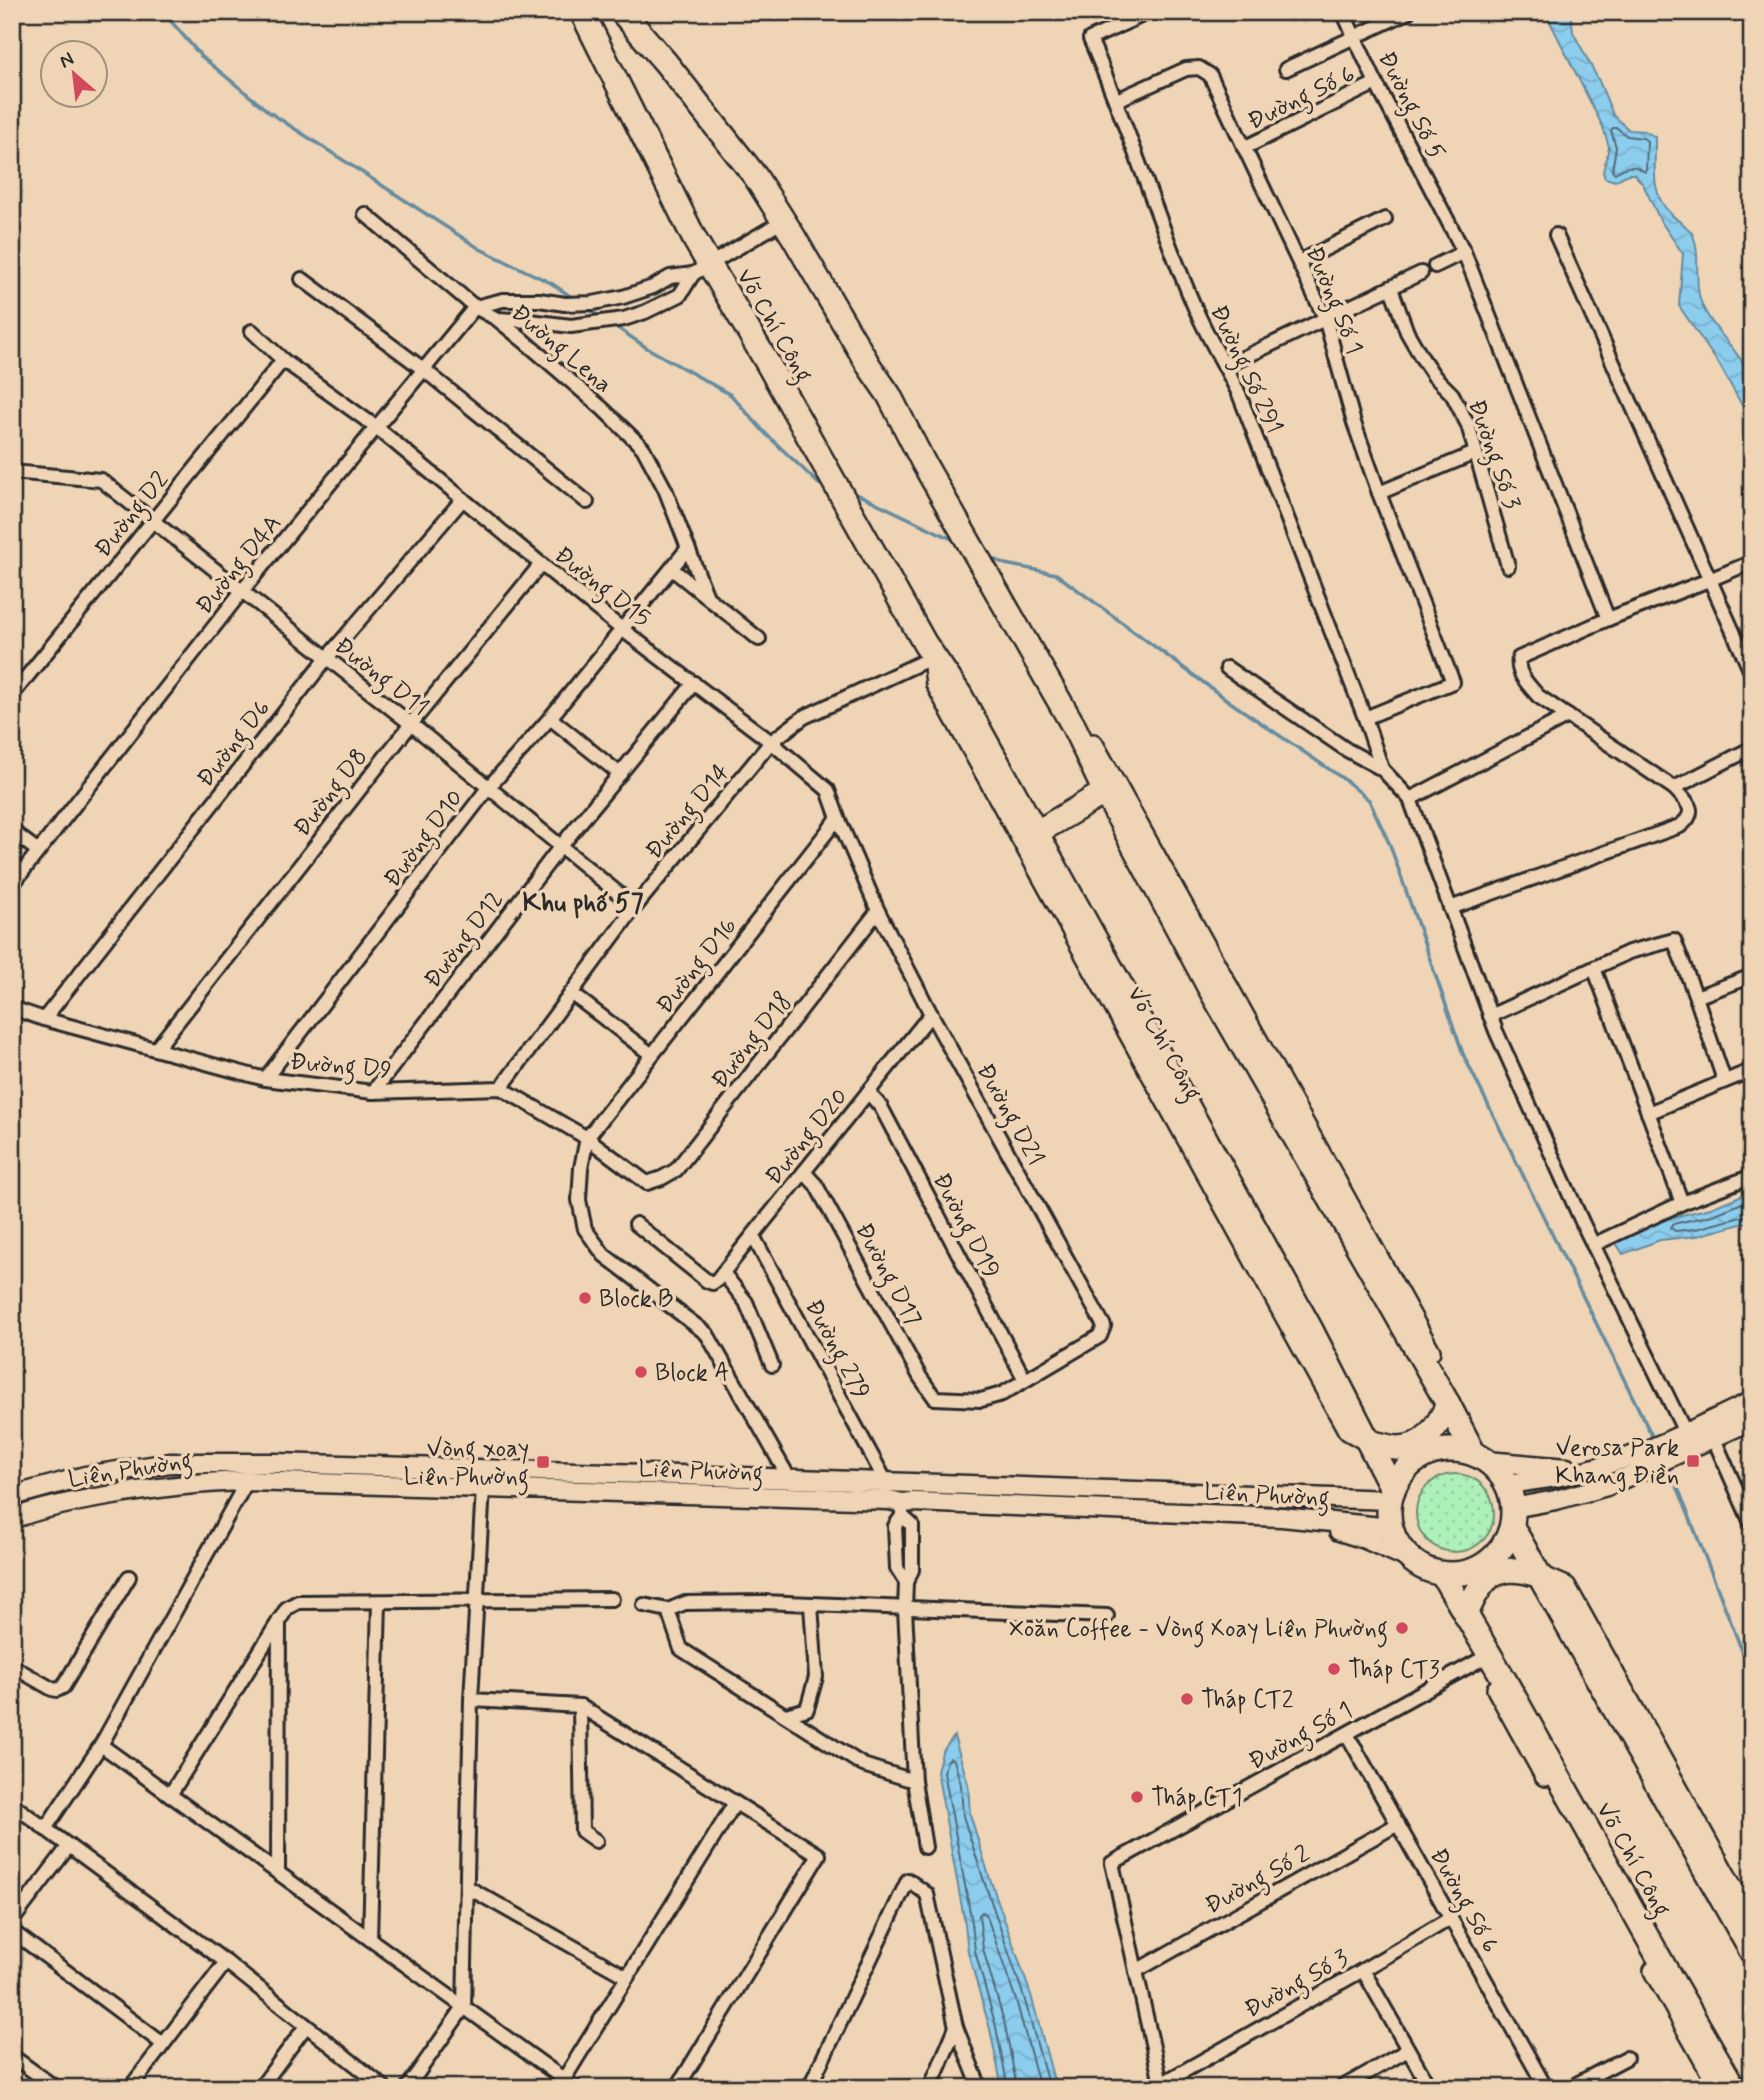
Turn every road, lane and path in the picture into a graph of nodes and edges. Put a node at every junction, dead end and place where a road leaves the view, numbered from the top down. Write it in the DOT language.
graph roads {
  1 [pos="582,12"];
  2 [pos="622,12"];
  3 [pos="636,12"];
  4 [pos="1149,12"];
  5 [pos="1343,12"];
  6 [pos="1408,12"];
  7 [pos="1355,37"];
  8 [pos="1286,69"];
  9 [pos="1376,83"];
  10 [pos="1117,100"];
  11 [pos="1244,148"];
  12 [pos="755,176"];
  13 [pos="365,214"];
  14 [pos="1385,219"];
  15 [pos="788,228"];
  16 [pos="1556,235"];
  17 [pos="1464,252"];
  18 [pos="1298,262"];
  19 [pos="1435,265"];
  20 [pos="701,269"];
  21 [pos="1421,273"];
  22 [pos="302,279"];
  23 [pos="653,287"];
  24 [pos="1391,288"];
  25 [pos="663,305"];
  26 [pos="475,307"];
  27 [pos="1325,318"];
  28 [pos="497,319"];
  29 [pos="252,331"];
  30 [pos="283,360"];
  31 [pos="1226,366"];
  32 [pos="423,369"];
  33 [pos="376,427"];
  34 [pos="1475,453"];
  35 [pos="12,472"];
  36 [pos="1379,493"];
  37 [pos="464,499"];
  38 [pos="587,502"];
  39 [pos="152,520"];
  40 [pos="688,548"];
  41 [pos="1752,562"];
  42 [pos="541,564"];
  43 [pos="1508,566"];
  44 [pos="672,569"];
  45 [pos="1710,580"];
  46 [pos="242,591"];
  47 [pos="707,597"];
  48 [pos="1608,619"];
  49 [pos="623,630"];
  50 [pos="758,639"];
  51 [pos="933,657"];
  52 [pos="326,659"];
  53 [pos="1227,668"];
  54 [pos="1752,674"];
  55 [pos="694,683"];
  56 [pos="12,695"];
  57 [pos="1568,716"];
  58 [pos="550,718"];
  59 [pos="1365,718"];
  60 [pos="411,724"];
  61 [pos="1073,725"];
  62 [pos="771,742"];
  63 [pos="1752,748"];
  64 [pos="1382,769"];
  65 [pos="620,774"];
  66 [pos="488,788"];
  67 [pos="1674,788"];
  68 [pos="1105,792"];
  69 [pos="1410,799"];
  70 [pos="838,818"];
  71 [pos="12,831"];
  72 [pos="1036,833"];
  73 [pos="561,846"];
  74 [pos="38,851"];
  75 [pos="12,885"];
  76 [pos="635,906"];
  77 [pos="1450,908"];
  78 [pos="878,911"];
  79 [pos="1594,968"];
  80 [pos="1752,975"];
  81 [pos="571,993"];
  82 [pos="1696,997"];
  83 [pos="12,1008"];
  84 [pos="931,1014"];
  85 [pos="1490,1016"];
  86 [pos="44,1019"];
  87 [pos="156,1049"];
  88 [pos="652,1055"];
  89 [pos="1752,1070"];
  90 [pos="265,1079"];
  91 [pos="1724,1080"];
  92 [pos="501,1088"];
  93 [pos="373,1092"];
  94 [pos="868,1092"];
  95 [pos="1648,1113"];
  96 [pos="587,1138"];
  97 [pos="804,1172"];
  98 [pos="1752,1176"];
  99 [pos="1682,1203"];
  100 [pos="636,1224"];
  101 [pos="753,1236"];
  102 [pos="1593,1245"];
  103 [pos="724,1274"];
  104 [pos="772,1365"];
  105 [pos="1025,1380"];
  106 [pos="1752,1401"];
  107 [pos="1448,1404"];
  108 [pos="1752,1420"];
  109 [pos="1714,1439"];
  110 [pos="1690,1440"];
  111 [pos="1369,1442"];
  112 [pos="1475,1451"];
  113 [pos="1646,1459"];
  114 [pos="1598,1467"];
  115 [pos="789,1478"];
  116 [pos="247,1481"];
  117 [pos="894,1482"];
  118 [pos="1507,1484"];
  119 [pos="483,1488"];
  120 [pos="1390,1489"];
  121 [pos="12,1496"];
  122 [pos="902,1509"];
  123 [pos="1282,1517"];
  124 [pos="12,1519"];
  125 [pos="1752,1525"];
  126 [pos="1516,1526"];
  127 [pos="1391,1528"];
  128 [pos="1410,1559"];
  129 [pos="1541,1576"];
  130 [pos="129,1577"];
  131 [pos="1446,1580"];
  132 [pos="612,1599"];
  133 [pos="477,1601"];
  134 [pos="379,1602"];
  135 [pos="644,1605"];
  136 [pos="811,1605"];
  137 [pos="905,1609"];
  138 [pos="668,1610"];
  139 [pos="1466,1615"];
  140 [pos="1107,1616"];
  141 [pos="279,1619"];
  142 [pos="1489,1655"];
  143 [pos="12,1666"];
  144 [pos="471,1700"];
  145 [pos="580,1706"];
  146 [pos="786,1715"];
  147 [pos="1347,1734"];
  148 [pos="101,1745"];
  149 [pos="914,1781"];
  150 [pos="170,1795"];
  151 [pos="735,1803"];
  152 [pos="12,1804"];
  153 [pos="1398,1824"];
  154 [pos="45,1829"];
  155 [pos="596,1841"];
  156 [pos="69,1846"];
  157 [pos="925,1847"];
  158 [pos="1594,1851"];
  159 [pos="278,1873"];
  160 [pos="467,1887"];
  161 [pos="1451,1918"];
  162 [pos="12,1921"];
  163 [pos="1752,1923"];
  164 [pos="12,1931"];
  165 [pos="370,1939"];
  166 [pos="1752,1952"];
  167 [pos="226,1962"];
  168 [pos="1363,1970"];
  169 [pos="1136,1971"];
  170 [pos="627,1977"];
  171 [pos="464,2007"];
  172 [pos="306,2026"];
  173 [pos="956,2027"];
  174 [pos="163,2044"];
  175 [pos="1408,2050"];
  176 [pos="12,2056"];
  177 [pos="1626,2058"];
  178 [pos="564,2078"];
  179 [pos="1161,2086"];
  180 [pos="56,2088"];
  181 [pos="130,2088"];
  182 [pos="260,2088"];
  183 [pos="385,2088"];
  184 [pos="407,2088"];
  185 [pos="576,2088"];
  186 [pos="677,2088"];
  187 [pos="809,2088"];
  188 [pos="930,2088"];
  189 [pos="980,2088"];
  190 [pos="1341,2088"];
  191 [pos="1430,2088"];
  192 [pos="1546,2088"];
  193 [pos="1569,2088"];
  194 [pos="1720,2088"];
  195 [pos="1734,2088"];
  1 -- 20 [label="highway, Võ Chí Công"];
  2 -- 12 [label="highway"];
  3 -- 12 [label="main road"];
  4 -- 10 [label="street, Đường Số 291"];
  5 -- 7 [label="street, Đường Số 5"];
  6 -- 7 [label="street"];
  7 -- 8 [label="street"];
  7 -- 9 [label="street, Đường Số 5"];
  9 -- 11 [label="street, Đường Số 6"];
  9 -- 17 [label="street, Đường Số 5"];
  10 -- 11 [label="street, Đường Số 1"];
  10 -- 31 [label="street, Đường Số 291"];
  11 -- 18 [label="street, Đường Số 1"];
  12 -- 15 [label="highway"];
  13 -- 26 [label="street, Đường Lena"];
  14 -- 18 [label="street"];
  15 -- 20 [label="street"];
  15 -- 61 [label="highway"];
  16 -- 45 [label="street"];
  17 -- 19 [label="street"];
  17 -- 48 [label="street, Đường Số 5"];
  18 -- 27 [label="street, Đường Số 1"];
  20 -- 23 [label="street"];
  20 -- 25 [label="street"];
  20 -- 51 [label="highway, Võ Chí Công"];
  21 -- 24 [label="street"];
  22 -- 32 [label="street"];
  23 -- 25 [label="street"];
  23 -- 26 [label="street"];
  24 -- 27 [label="street"];
  24 -- 34 [label="street, Đường Số 3"];
  25 -- 28 [label="street"];
  26 -- 28 [label="street, Đường Lena"];
  26 -- 32 [label="street, Đường D4A"];
  27 -- 31 [label="street"];
  27 -- 36 [label="street, Đường Số 1"];
  28 -- 40 [label="street, Đường Lena"];
  29 -- 30 [label="street, Đường D15"];
  30 -- 33 [label="street, Đường D15"];
  30 -- 39 [label="street, Đường D2"];
  31 -- 59 [label="street, Đường Số 291"];
  32 -- 33 [label="street, Đường D4A"];
  32 -- 38 [label="street"];
  33 -- 37 [label="street, Đường D15"];
  33 -- 46 [label="street, Đường D4A"];
  34 -- 36 [label="street"];
  34 -- 43 [label="street, Đường Số 3"];
  35 -- 39 [label="street, Đường D11"];
  36 -- 59 [label="street, Đường Số 1"];
  37 -- 42 [label="street, Đường D15"];
  37 -- 52 [label="street, Đường D6"];
  39 -- 46 [label="street, Đường D11"];
  39 -- 56 [label="street, Đường D2"];
  40 -- 44 [label="street, Đường D10"];
  40 -- 47 [label="street, Đường Lena"];
  41 -- 45 [label="street"];
  42 -- 49 [label="street, Đường D15"];
  42 -- 60 [label="street, Đường D8"];
  44 -- 47 [label="street"];
  44 -- 49 [label="street, Đường D10"];
  45 -- 48 [label="street"];
  45 -- 54 [label="street"];
  46 -- 52 [label="street, Đường D11"];
  46 -- 74 [label="street, Đường D4A"];
  47 -- 50 [label="street"];
  48 -- 57 [label="street"];
  49 -- 55 [label="street, Đường D15"];
  49 -- 58 [label="street, Đường D10"];
  51 -- 62 [label="street, Đường D14"];
  51 -- 72 [label="highway, Võ Chí Công"];
  51 -- 111 [label="main road, Võ Chí Công"];
  52 -- 60 [label="street, Đường D11"];
  52 -- 86 [label="street, Đường D6"];
  53 -- 64 [label="street"];
  55 -- 62 [label="street, Đường D15"];
  55 -- 65 [label="street, Đường D12"];
  57 -- 67 [label="street"];
  57 -- 69 [label="street"];
  58 -- 65 [label="street"];
  58 -- 66 [label="street, Đường D10"];
  59 -- 64 [label="street, Đường Số 291"];
  60 -- 66 [label="street, Đường D11"];
  60 -- 87 [label="street, Đường D8"];
  61 -- 68 [label="highway"];
  61 -- 107 [label="main road"];
  62 -- 70 [label="street, Đường D15"];
  62 -- 76 [label="street, Đường D14"];
  63 -- 67 [label="street"];
  64 -- 69 [label="street"];
  65 -- 73 [label="street, Đường D12"];
  66 -- 73 [label="street, Đường D11"];
  66 -- 90 [label="street, Đường D10"];
  67 -- 77 [label="street"];
  68 -- 72 [label="highway"];
  68 -- 107 [label="highway"];
  69 -- 77 [label="street"];
  70 -- 78 [label="street, Đường D15"];
  70 -- 88 [label="street, Đường D16"];
  71 -- 74 [label="street"];
  72 -- 111 [label="highway, Võ Chí Công"];
  73 -- 76 [label="street, Đường D11"];
  73 -- 93 [label="street, Đường D12"];
  74 -- 75 [label="street, Đường D4A"];
  76 -- 81 [label="street, Đường D14"];
  77 -- 85 [label="street"];
  78 -- 84 [label="street, Đường D21"];
  78 -- 96 [label="street, Đường D18"];
  79 -- 82 [label="street"];
  79 -- 85 [label="street"];
  79 -- 95 [label="street"];
  80 -- 82 [label="street"];
  81 -- 88 [label="street"];
  81 -- 92 [label="street, Đường D14"];
  82 -- 91 [label="street"];
  83 -- 86 [label="street, Đường D9"];
  84 -- 94 [label="street, Đường D20"];
  84 -- 105 [label="street, Đường D21"];
  85 -- 102 [label="street"];
  86 -- 87 [label="street, Đường D9"];
  87 -- 90 [label="street, Đường D9"];
  88 -- 96 [label="street, Đường D16"];
  89 -- 91 [label="street"];
  90 -- 93 [label="street, Đường D9"];
  91 -- 95 [label="street"];
  92 -- 93 [label="street, Đường D9"];
  92 -- 96 [label="street"];
  94 -- 97 [label="street, Đường D20"];
  94 -- 105 [label="street, Đường D19"];
  95 -- 99 [label="street"];
  96 -- 115 [label="street"];
  97 -- 101 [label="street, Đường D20"];
  97 -- 105 [label="street, Đường D17"];
  98 -- 99 [label="street"];
  99 -- 102 [label="street"];
  100 -- 103 [label="street, Đường D20"];
  101 -- 103 [label="street, Đường D20"];
  101 -- 117 [label="street, Đường 279"];
  102 -- 110 [label="street"];
  103 -- 104 [label="street"];
  106 -- 110 [label="street"];
  107 -- 111 [label="highway"];
  107 -- 112 [label="highway"];
  108 -- 109 [label="street"];
  109 -- 110 [label="street"];
  109 -- 125 [label="street"];
  110 -- 113 [label="street"];
  111 -- 120 [label="highway, Võ Chí Công"];
  112 -- 114 [label="street"];
  112 -- 118 [label="highway"];
  112 -- 120 [label="highway"];
  113 -- 114 [label="street"];
  113 -- 126 [label="street"];
  114 -- 118 [label="street"];
  115 -- 117 [label="street, Liên Phường"];
  115 -- 121 [label="street, Liên Phường"];
  116 -- 119 [label="street, Liên Phường"];
  116 -- 124 [label="street, Liên Phường"];
  116 -- 148 [label="street"];
  117 -- 120 [label="street, Liên Phường"];
  117 -- 122 [label="street"];
  118 -- 126 [label="highway"];
  119 -- 122 [label="street, Liên Phường"];
  119 -- 133 [label="street"];
  120 -- 127 [label="highway"];
  122 -- 123 [label="street, Liên Phường"];
  122 -- 137 [label="street"];
  123 -- 127 [label="street, Liên Phường"];
  123 -- 128 [label="street"];
  126 -- 129 [label="highway"];
  126 -- 131 [label="highway"];
  127 -- 128 [label="highway"];
  128 -- 131 [label="highway"];
  129 -- 139 [label="highway"];
  129 -- 163 [label="main road"];
  129 -- 166 [label="highway"];
  130 -- 143 [label="street"];
  131 -- 139 [label="highway, Võ Chí Công"];
  132 -- 133 [label="street"];
  133 -- 134 [label="street"];
  133 -- 144 [label="street"];
  134 -- 141 [label="street"];
  134 -- 165 [label="street"];
  135 -- 138 [label="street"];
  136 -- 137 [label="street"];
  136 -- 138 [label="street"];
  136 -- 146 [label="street"];
  137 -- 140 [label="street"];
  137 -- 149 [label="street"];
  138 -- 146 [label="street"];
  139 -- 142 [label="highway, Võ Chí Công"];
  141 -- 150 [label="street"];
  141 -- 159 [label="street"];
  142 -- 147 [label="street, Đường Số 1"];
  142 -- 158 [label="highway, Võ Chí Công"];
  144 -- 145 [label="street"];
  144 -- 160 [label="street"];
  145 -- 151 [label="street"];
  145 -- 155 [label="street"];
  146 -- 149 [label="street"];
  147 -- 153 [label="street, Đường Số 6"];
  147 -- 169 [label="street, Đường Số 1"];
  148 -- 150 [label="street"];
  148 -- 154 [label="street"];
  149 -- 157 [label="street"];
  150 -- 159 [label="street"];
  151 -- 170 [label="street"];
  151 -- 186 [label="street"];
  152 -- 154 [label="street"];
  153 -- 161 [label="street, Đường Số 6"];
  153 -- 169 [label="street, Đường Số 2"];
  154 -- 156 [label="street"];
  156 -- 162 [label="street"];
  156 -- 167 [label="street"];
  158 -- 194 [label="main road, Võ Chí Công"];
  158 -- 195 [label="highway, Võ Chí Công"];
  159 -- 165 [label="street"];
  160 -- 170 [label="street"];
  160 -- 171 [label="street"];
  161 -- 168 [label="street, Đường Số 3"];
  161 -- 192 [label="street, Đường Số 6"];
  164 -- 174 [label="street"];
  165 -- 171 [label="street"];
  167 -- 172 [label="street"];
  167 -- 174 [label="street"];
  168 -- 175 [label="street"];
  168 -- 179 [label="street, Đường Số 3"];
  169 -- 179 [label="street, Đường Số 1"];
  170 -- 178 [label="street"];
  171 -- 178 [label="street"];
  171 -- 184 [label="street"];
  172 -- 182 [label="street"];
  172 -- 183 [label="street"];
  173 -- 187 [label="street"];
  173 -- 188 [label="street"];
  173 -- 189 [label="street"];
  174 -- 181 [label="street"];
  175 -- 190 [label="street"];
  175 -- 191 [label="street"];
  176 -- 180 [label="street"];
  177 -- 193 [label="street"];
  178 -- 185 [label="street"];
}
